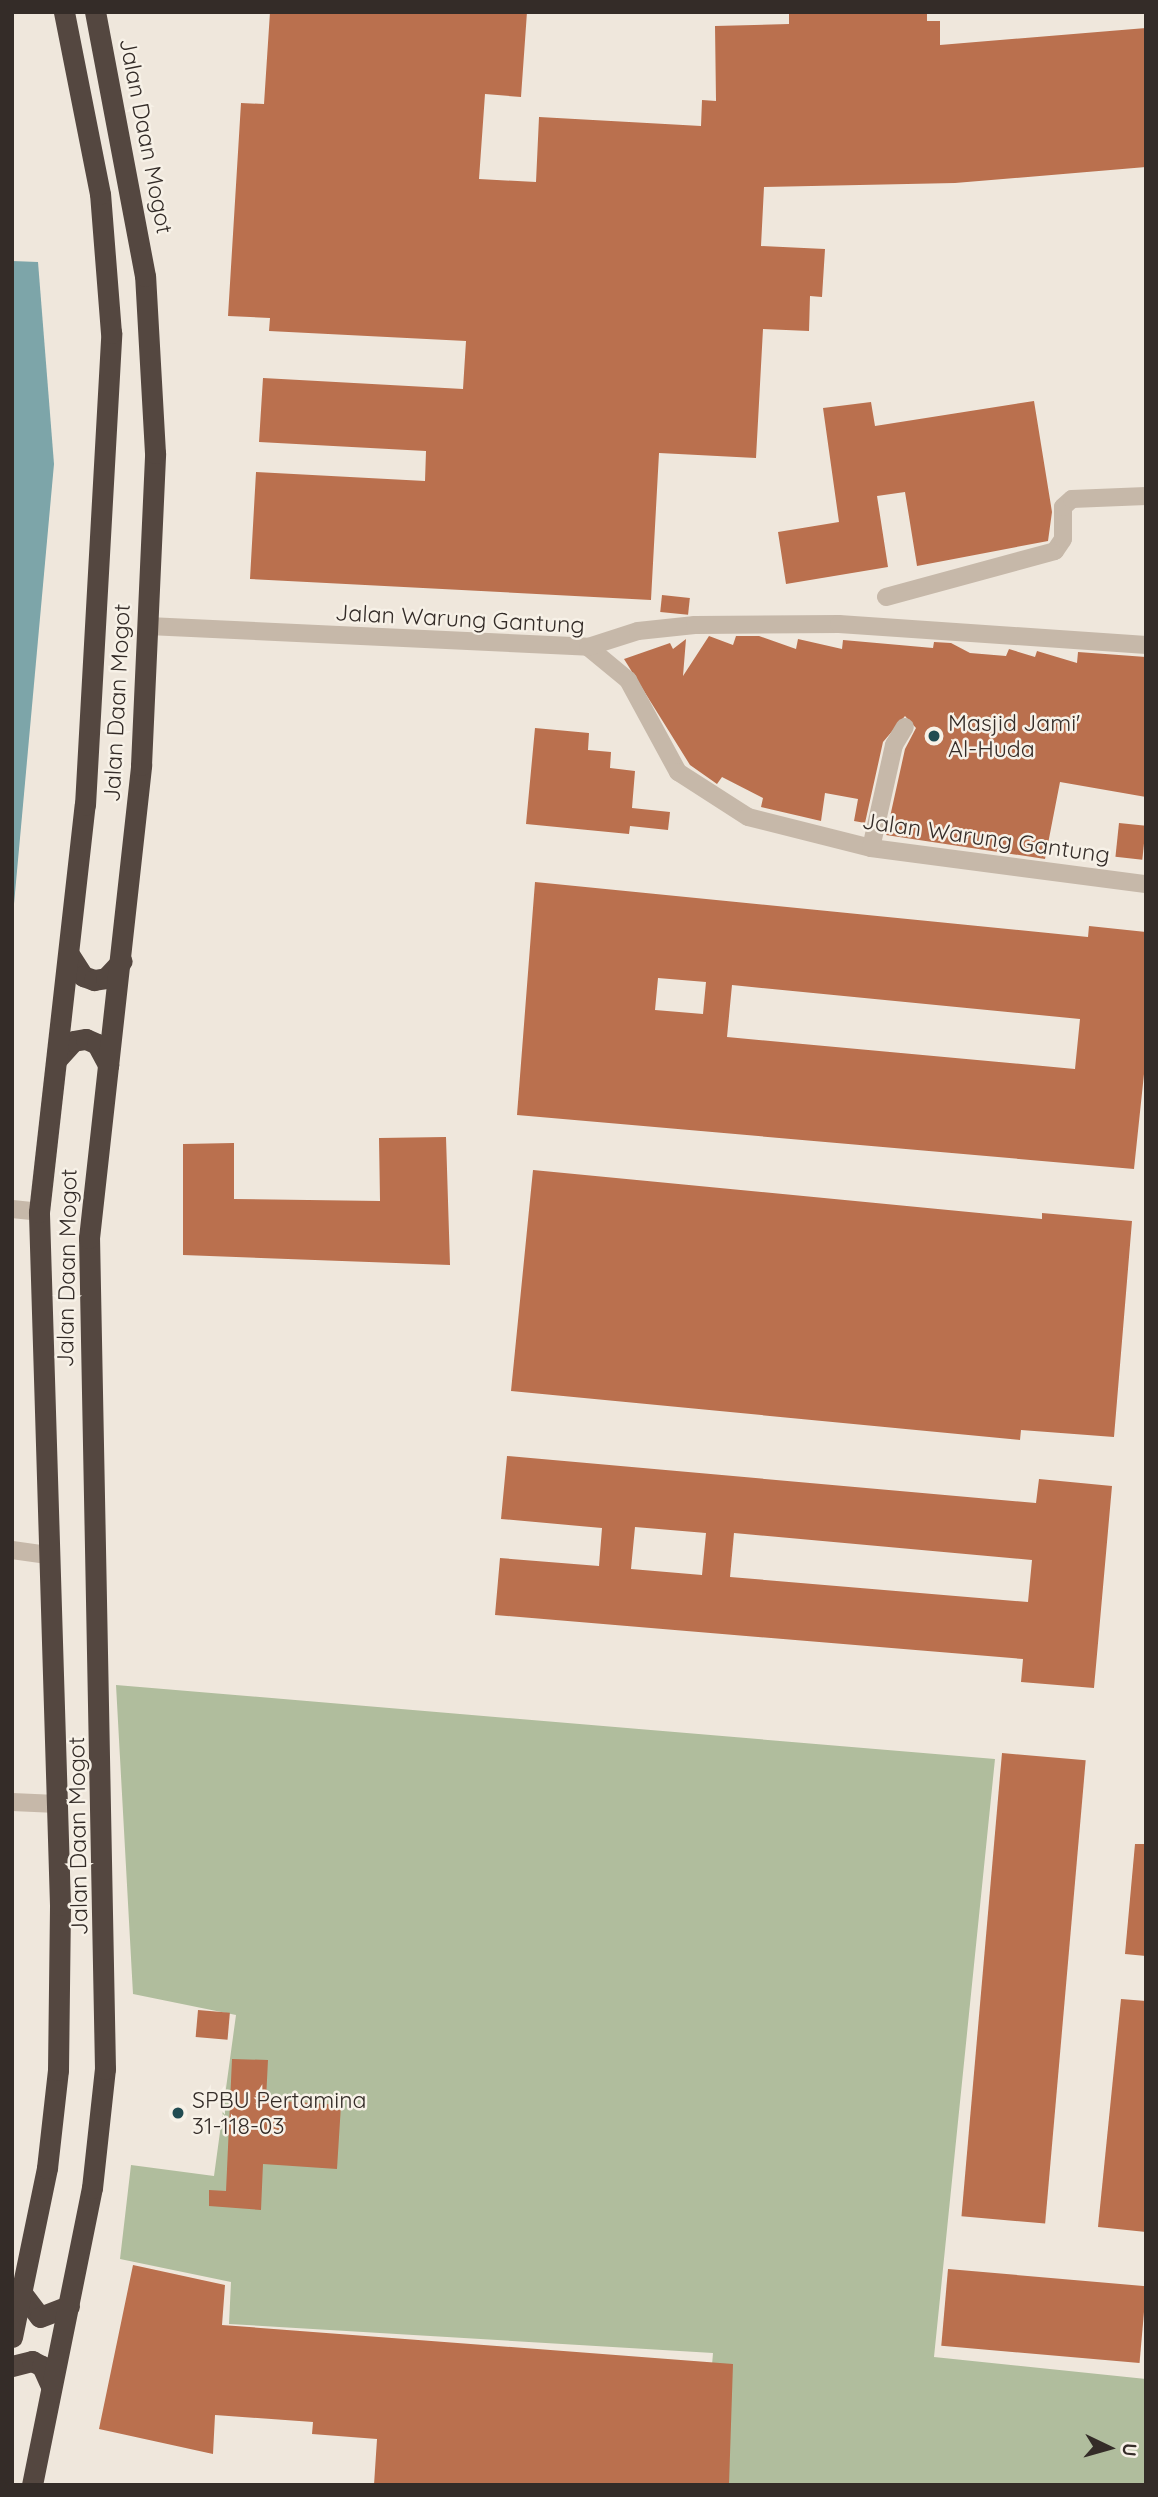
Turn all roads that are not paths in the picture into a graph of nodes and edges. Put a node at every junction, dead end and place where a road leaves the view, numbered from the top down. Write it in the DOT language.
graph roads {
  1 [pos="64,12"];
  2 [pos="95,12"];
  3 [pos="1146,496"];
  4 [pos="886,597"];
  5 [pos="148,626"];
  6 [pos="1146,645"];
  7 [pos="588,647"];
  8 [pos="905,727"];
  9 [pos="871,848"];
  10 [pos="1146,884"];
  11 [pos="70,956"];
  12 [pos="122,961"];
  13 [pos="57,1059"];
  14 [pos="108,1065"];
  15 [pos="12,1209"];
  16 [pos="39,1212"];
  17 [pos="17,1551"];
  18 [pos="48,1555"];
  19 [pos="12,1801"];
  20 [pos="57,1804"];
  21 [pos="21,2292"];
  22 [pos="69,2306"];
  23 [pos="12,2337"];
  24 [pos="12,2366"];
  25 [pos="51,2386"];
  26 [pos="32,2485"];
  1 -- 11 [label="highway, Jalan Daan Mogot"];
  2 -- 5 [label="highway, Jalan Daan Mogot"];
  3 -- 4 [label="street"];
  5 -- 7 [label="street, Jalan Warung Gantung"];
  5 -- 12 [label="highway, Jalan Daan Mogot"];
  6 -- 7 [label="street"];
  7 -- 9 [label="street, Jalan Warung Gantung"];
  8 -- 9 [label="street"];
  9 -- 10 [label="street, Jalan Warung Gantung"];
  11 -- 12 [label="highway"];
  11 -- 13 [label="highway, Jalan Daan Mogot"];
  12 -- 14 [label="highway, Jalan Daan Mogot"];
  13 -- 14 [label="highway"];
  13 -- 16 [label="highway, Jalan Daan Mogot"];
  14 -- 22 [label="highway, Jalan Daan Mogot"];
  15 -- 16 [label="street"];
  16 -- 18 [label="highway, Jalan Daan Mogot"];
  17 -- 18 [label="street"];
  18 -- 20 [label="highway, Jalan Daan Mogot"];
  19 -- 20 [label="street"];
  20 -- 21 [label="highway, Jalan Daan Mogot"];
  21 -- 22 [label="highway"];
  21 -- 23 [label="highway, Jalan Daan Mogot"];
  22 -- 25 [label="highway, Jalan Daan Mogot"];
  24 -- 25 [label="highway"];
  25 -- 26 [label="highway, Jalan Daan Mogot"];
}
